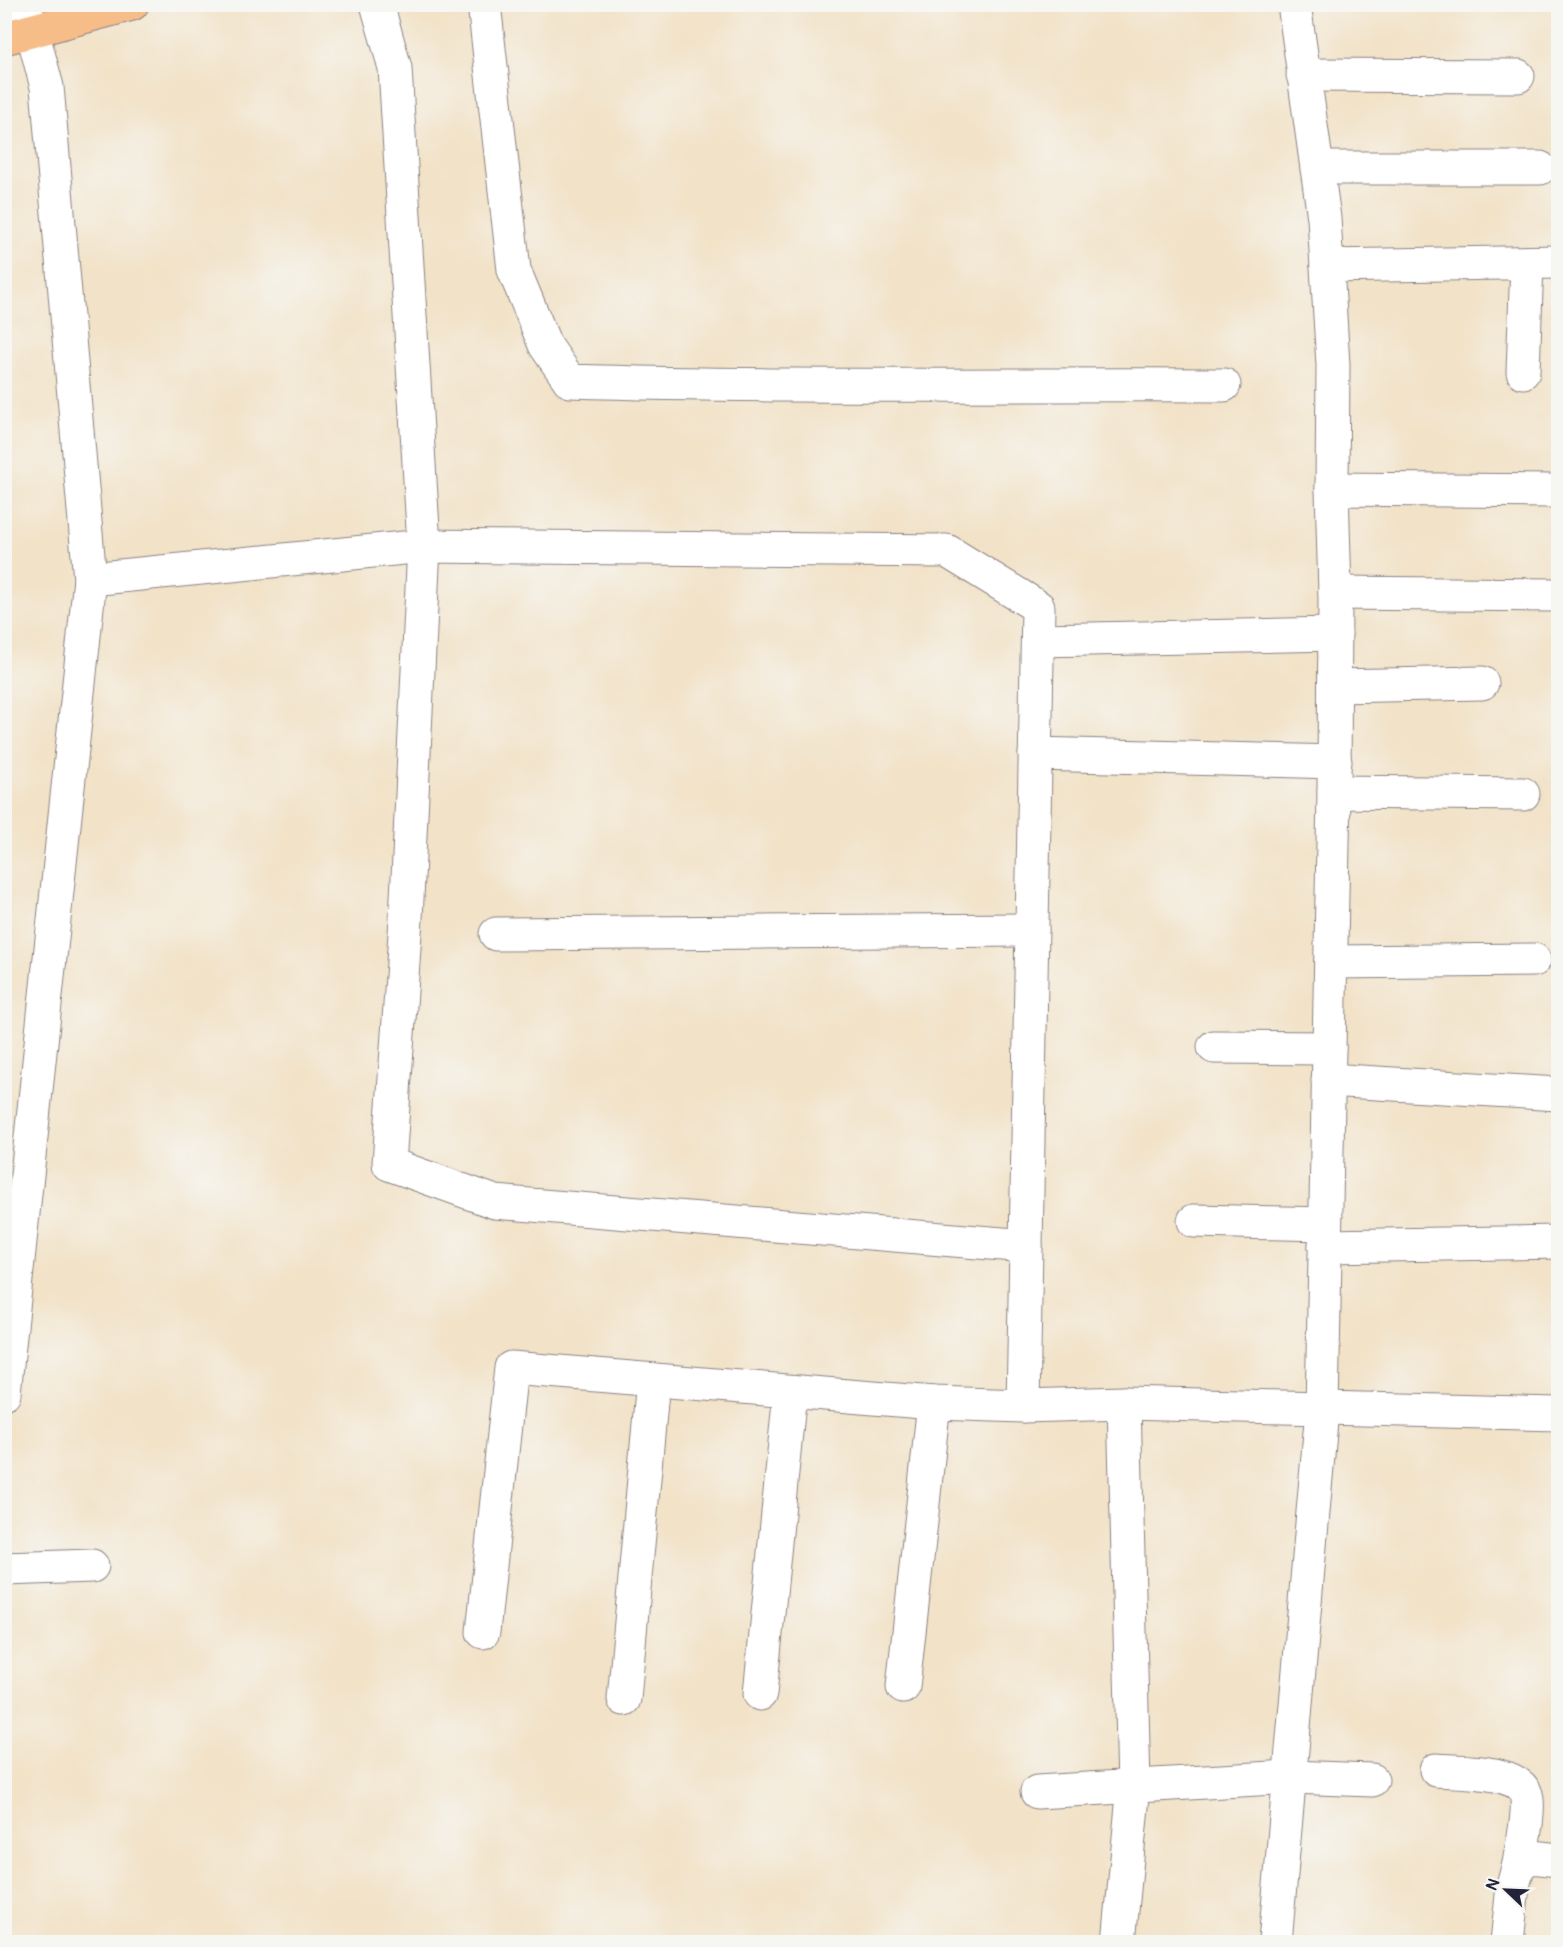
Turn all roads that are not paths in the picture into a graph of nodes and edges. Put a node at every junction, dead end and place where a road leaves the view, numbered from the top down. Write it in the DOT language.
graph roads {
  1 [pos="132,4"];
  2 [pos="377,4"];
  3 [pos="484,4"];
  4 [pos="1294,4"];
  5 [pos="20,24"];
  6 [pos="1303,75"];
  7 [pos="1518,76"];
  8 [pos="1317,168"];
  9 [pos="1540,168"];
  10 [pos="1543,263"];
  11 [pos="1327,266"];
  12 [pos="1522,372"];
  13 [pos="1224,385"];
  14 [pos="1332,489"];
  15 [pos="1558,491"];
  16 [pos="424,546"];
  17 [pos="90,579"];
  18 [pos="1335,593"];
  19 [pos="1558,595"];
  20 [pos="1335,634"];
  21 [pos="1038,640"];
  22 [pos="1482,683"];
  23 [pos="1335,686"];
  24 [pos="1035,754"];
  25 [pos="1334,777"];
  26 [pos="1523,794"];
  27 [pos="1032,930"];
  28 [pos="496,934"];
  29 [pos="1534,960"];
  30 [pos="1330,962"];
  31 [pos="1214,1047"];
  32 [pos="1328,1064"];
  33 [pos="1558,1094"];
  34 [pos="1194,1221"];
  35 [pos="1325,1235"];
  36 [pos="1558,1242"];
  37 [pos="1026,1246"];
  38 [pos="11,1272"];
  39 [pos="653,1380"];
  40 [pos="5,1387"];
  41 [pos="790,1392"];
  42 [pos="1124,1403"];
  43 [pos="934,1404"];
  44 [pos="1023,1406"];
  45 [pos="1322,1410"];
  46 [pos="1558,1414"];
  47 [pos="92,1566"];
  48 [pos="4,1569"];
  49 [pos="483,1632"];
  50 [pos="903,1687"];
  51 [pos="760,1694"];
  52 [pos="624,1699"];
  53 [pos="1436,1770"];
  54 [pos="1290,1777"];
  55 [pos="1372,1780"];
  56 [pos="1134,1785"];
  57 [pos="1037,1792"];
  58 [pos="1558,1860"];
  59 [pos="1519,1864"];
  60 [pos="1119,1942"];
  61 [pos="1275,1942"];
  62 [pos="1507,1942"];
  1 -- 5 [label="main road"];
  2 -- 16 [label="street"];
  3 -- 13 [label="street"];
  4 -- 6 [label="street"];
  5 -- 17 [label="street"];
  6 -- 7 [label="street"];
  6 -- 8 [label="street"];
  8 -- 9 [label="street"];
  8 -- 11 [label="street"];
  10 -- 11 [label="street"];
  10 -- 12 [label="street"];
  11 -- 14 [label="street"];
  14 -- 15 [label="street"];
  14 -- 18 [label="street"];
  16 -- 17 [label="street"];
  16 -- 21 [label="street"];
  16 -- 37 [label="street"];
  17 -- 38 [label="street"];
  18 -- 19 [label="street"];
  18 -- 20 [label="street"];
  20 -- 21 [label="street"];
  20 -- 23 [label="street"];
  21 -- 24 [label="street"];
  22 -- 23 [label="street"];
  23 -- 25 [label="street"];
  24 -- 25 [label="street"];
  24 -- 27 [label="street"];
  25 -- 26 [label="street"];
  25 -- 30 [label="street"];
  27 -- 28 [label="street"];
  27 -- 37 [label="street"];
  29 -- 30 [label="street"];
  30 -- 32 [label="street"];
  31 -- 32 [label="street"];
  32 -- 33 [label="street"];
  32 -- 35 [label="street"];
  34 -- 35 [label="street"];
  35 -- 36 [label="street"];
  35 -- 45 [label="street"];
  37 -- 44 [label="street"];
  38 -- 40 [label="street"];
  39 -- 41 [label="street"];
  39 -- 49 [label="street"];
  39 -- 52 [label="street"];
  41 -- 43 [label="street"];
  41 -- 51 [label="street"];
  42 -- 44 [label="street"];
  42 -- 45 [label="street"];
  42 -- 56 [label="street"];
  43 -- 44 [label="street"];
  43 -- 50 [label="street"];
  45 -- 46 [label="street"];
  45 -- 54 [label="street"];
  47 -- 48 [label="street"];
  53 -- 59 [label="street"];
  54 -- 55 [label="street"];
  54 -- 56 [label="street"];
  54 -- 61 [label="street"];
  56 -- 57 [label="street"];
  56 -- 60 [label="street"];
  58 -- 59 [label="street"];
  59 -- 62 [label="street"];
}
